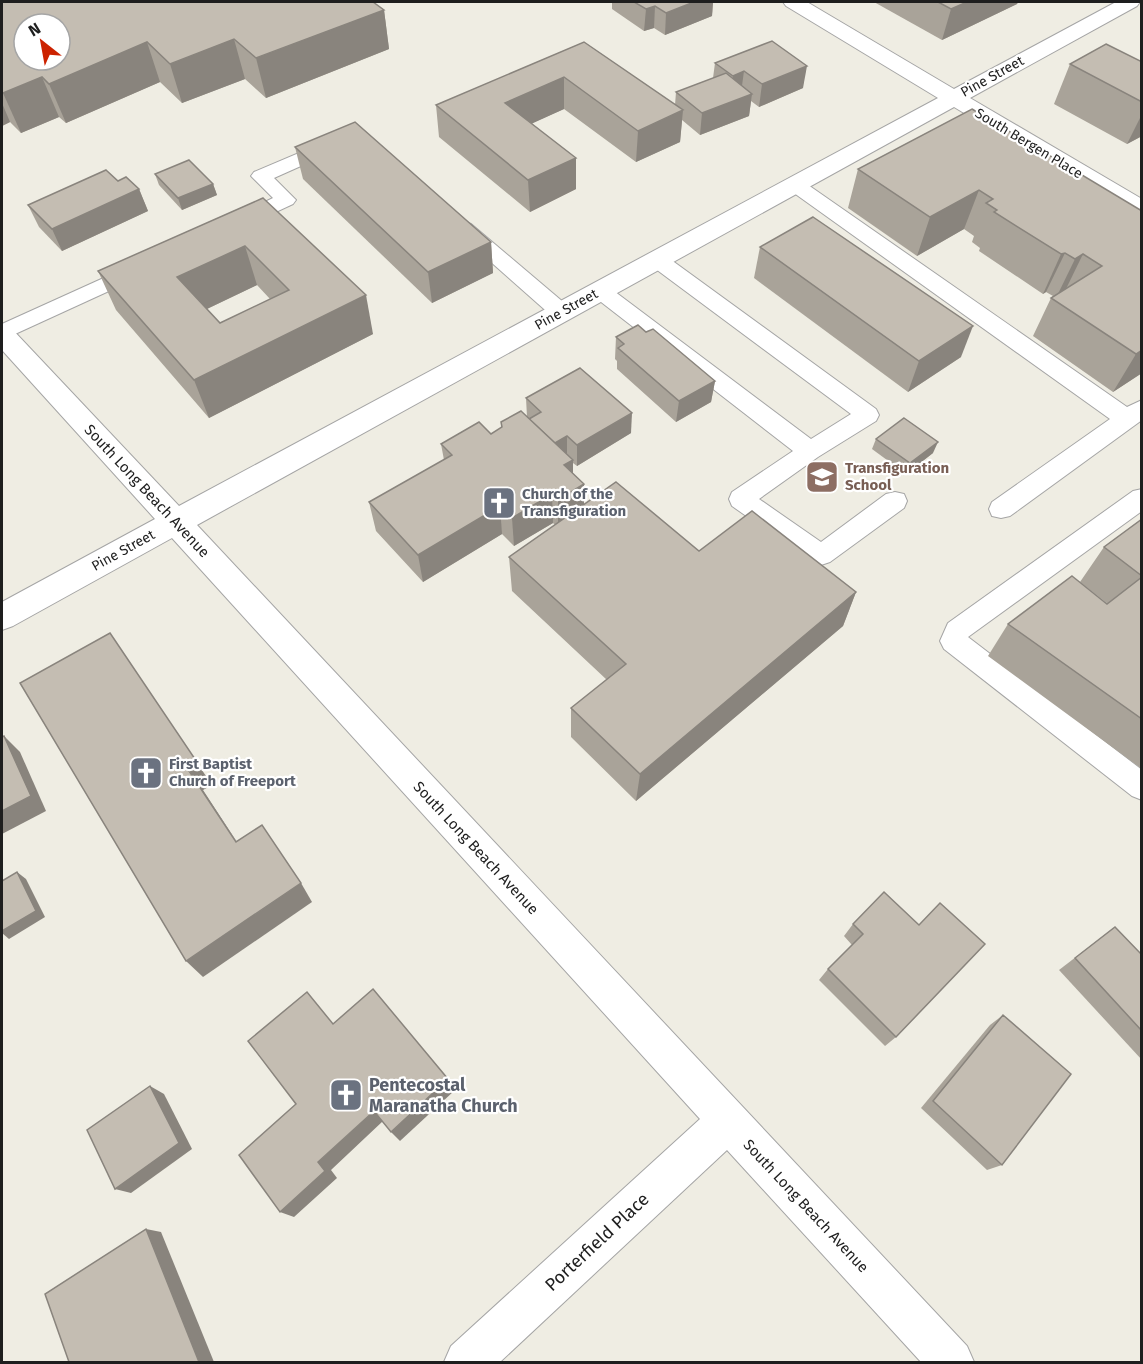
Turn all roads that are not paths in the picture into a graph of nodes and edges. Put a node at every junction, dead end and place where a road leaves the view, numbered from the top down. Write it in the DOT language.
graph roads {
  1 [pos="793,2"];
  2 [pos="1130,2"];
  3 [pos="953,98"];
  4 [pos="346,138"];
  5 [pos="794,184"];
  6 [pos="1142,210"];
  7 [pos="445,211"];
  8 [pos="223,229"];
  9 [pos="160,259"];
  10 [pos="656,259"];
  11 [pos="599,290"];
  12 [pos="561,312"];
  13 [pos="2,334"];
  14 [pos="1134,413"];
  15 [pos="810,451"];
  16 [pos="1142,498"];
  17 [pos="895,501"];
  18 [pos="1001,509"];
  19 [pos="176,522"];
  20 [pos="2,617"];
  21 [pos="1142,787"];
  22 [pos="728,1121"];
  23 [pos="467,1362"];
  24 [pos="951,1362"];
  1 -- 3 [label="street, South Bergen Place"];
  2 -- 3 [label="street, Pine Street"];
  3 -- 5 [label="street, Pine Street"];
  3 -- 6 [label="street, South Bergen Place"];
  4 -- 8 [label="lane"];
  5 -- 10 [label="street, Pine Street"];
  5 -- 14 [label="lane"];
  7 -- 12 [label="lane"];
  9 -- 13 [label="lane"];
  10 -- 11 [label="street, Pine Street"];
  10 -- 15 [label="lane"];
  11 -- 12 [label="street, Pine Street"];
  11 -- 15 [label="lane"];
  12 -- 19 [label="street, Pine Street"];
  13 -- 19 [label="street, South Long Beach Avenue"];
  14 -- 18 [label="lane"];
  15 -- 17 [label="lane"];
  16 -- 21 [label="lane"];
  19 -- 20 [label="street, Pine Street"];
  19 -- 22 [label="street, South Long Beach Avenue"];
  22 -- 23 [label="street, Porterfield Place"];
  22 -- 24 [label="street, South Long Beach Avenue"];
}
